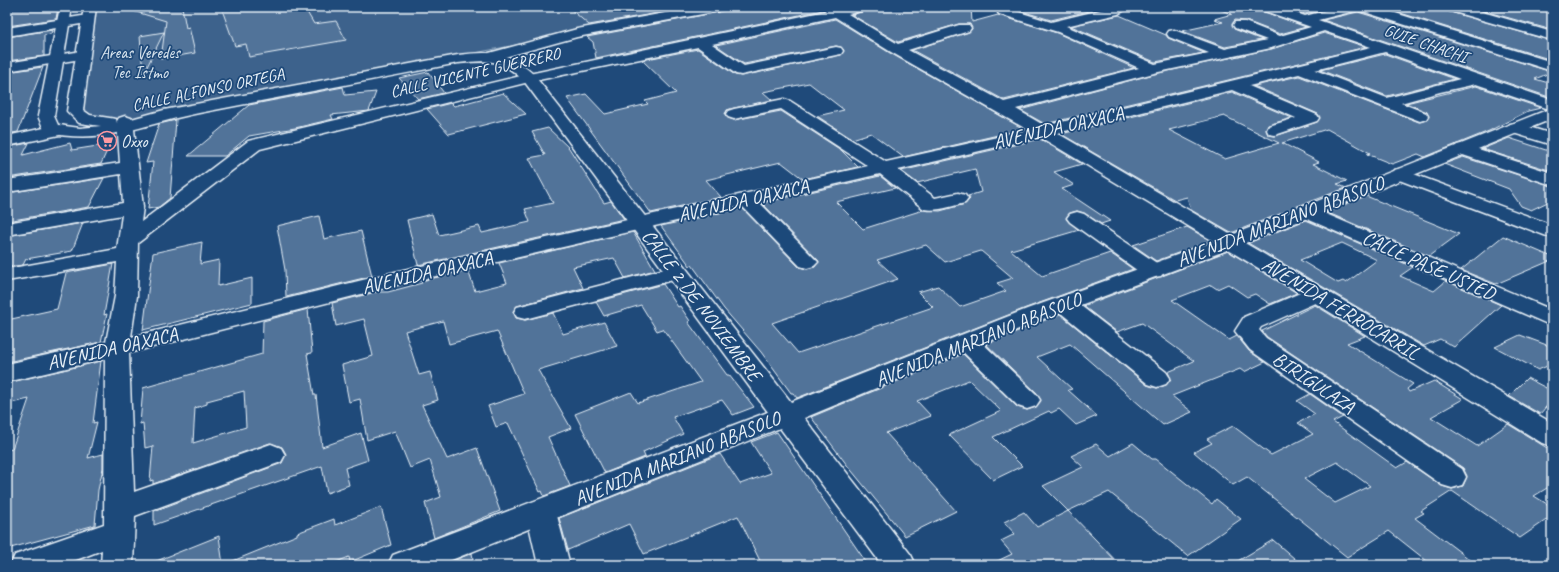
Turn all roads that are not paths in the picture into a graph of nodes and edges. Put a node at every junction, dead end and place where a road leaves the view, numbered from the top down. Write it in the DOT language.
graph roads {
  1 [pos="66,7"];
  2 [pos="719,7"];
  3 [pos="860,7"];
  4 [pos="1124,7"];
  5 [pos="1266,7"];
  6 [pos="1354,7"];
  7 [pos="1363,7"];
  8 [pos="1451,7"];
  9 [pos="833,10"];
  10 [pos="1003,11"];
  11 [pos="89,13"];
  12 [pos="1305,20"];
  13 [pos="61,23"];
  14 [pos="1240,25"];
  15 [pos="1049,26"];
  16 [pos="1325,27"];
  17 [pos="964,28"];
  18 [pos="7,32"];
  19 [pos="1174,34"];
  20 [pos="1552,36"];
  21 [pos="1280,41"];
  22 [pos="701,43"];
  23 [pos="1385,48"];
  24 [pos="896,49"];
  25 [pos="836,52"];
  26 [pos="1224,54"];
  27 [pos="82,55"];
  28 [pos="494,56"];
  29 [pos="57,59"];
  30 [pos="7,67"];
  31 [pos="1552,67"];
  32 [pos="1154,69"];
  33 [pos="1300,69"];
  34 [pos="529,78"];
  35 [pos="1475,80"];
  36 [pos="1233,85"];
  37 [pos="1386,103"];
  38 [pos="1552,105"];
  39 [pos="1001,108"];
  40 [pos="1552,113"];
  41 [pos="734,114"];
  42 [pos="1420,116"];
  43 [pos="125,124"];
  44 [pos="1516,128"];
  45 [pos="58,130"];
  46 [pos="1275,130"];
  47 [pos="1040,132"];
  48 [pos="1552,140"];
  49 [pos="7,141"];
  50 [pos="1463,149"];
  51 [pos="129,167"];
  52 [pos="884,168"];
  53 [pos="1400,174"];
  54 [pos="1552,179"];
  55 [pos="7,186"];
  56 [pos="958,199"];
  57 [pos="746,200"];
  58 [pos="133,207"];
  59 [pos="1305,211"];
  60 [pos="1077,218"];
  61 [pos="640,223"];
  62 [pos="7,229"];
  63 [pos="1552,232"];
  64 [pos="1231,242"];
  65 [pos="127,248"];
  66 [pos="807,262"];
  67 [pos="1153,271"];
  68 [pos="676,272"];
  69 [pos="7,275"];
  70 [pos="1317,294"];
  71 [pos="1064,304"];
  72 [pos="525,312"];
  73 [pos="1552,319"];
  74 [pos="967,342"];
  75 [pos="117,348"];
  76 [pos="7,373"];
  77 [pos="1157,378"];
  78 [pos="1027,400"];
  79 [pos="786,415"];
  80 [pos="1552,436"];
  81 [pos="271,455"];
  82 [pos="1452,477"];
  83 [pos="541,512"];
  84 [pos="120,520"];
  85 [pos="26,565"];
  86 [pos="118,565"];
  87 [pos="404,565"];
  88 [pos="554,565"];
  89 [pos="900,565"];
  1 -- 13 [label="street"];
  2 -- 28 [label="street"];
  3 -- 9 [label="street, CALLE VICENTE GUERRERO"];
  4 -- 15 [label="street"];
  5 -- 12 [label="street, GUIE CHACHI"];
  6 -- 12 [label="street"];
  7 -- 31 [label="street"];
  8 -- 20 [label="street"];
  9 -- 22 [label="street, CALLE VICENTE GUERRERO"];
  9 -- 24 [label="street, AVENIDA FERROCARRIL"];
  10 -- 15 [label="street"];
  11 -- 13 [label="street"];
  11 -- 27 [label="street"];
  12 -- 16 [label="street, GUIE CHACHI"];
  13 -- 18 [label="street"];
  13 -- 29 [label="street"];
  14 -- 21 [label="street"];
  15 -- 32 [label="street"];
  16 -- 21 [label="street"];
  16 -- 23 [label="street, GUIE CHACHI"];
  17 -- 24 [label="street"];
  19 -- 26 [label="street"];
  21 -- 26 [label="street"];
  22 -- 25 [label="street"];
  22 -- 34 [label="street, CALLE VICENTE GUERRERO"];
  23 -- 33 [label="street, AVENIDA OAXACA"];
  23 -- 35 [label="street, GUIE CHACHI"];
  24 -- 39 [label="street, AVENIDA FERROCARRIL"];
  26 -- 32 [label="street"];
  27 -- 29 [label="street"];
  27 -- 43 [label="street"];
  28 -- 34 [label="street, CALLE 2 DE NOVIEMBRE"];
  28 -- 43 [label="street, CALLE ALFONSO ORTEGA"];
  29 -- 30 [label="street"];
  29 -- 45 [label="street"];
  32 -- 39 [label="street"];
  33 -- 36 [label="street, AVENIDA OAXACA"];
  33 -- 37 [label="street"];
  34 -- 61 [label="street, CALLE 2 DE NOVIEMBRE"];
  34 -- 65 [label="street, CALLE VICENTE GUERRERO"];
  35 -- 37 [label="street"];
  35 -- 38 [label="street, GUIE CHACHI"];
  36 -- 46 [label="street"];
  36 -- 47 [label="street, AVENIDA OAXACA"];
  37 -- 42 [label="street"];
  39 -- 47 [label="street, AVENIDA FERROCARRIL"];
  40 -- 44 [label="street, AVENIDA MARIANO ABASOLO"];
  41 -- 52 [label="street"];
  43 -- 45 [label="street, CALLE ALFONSO ORTEGA"];
  43 -- 51 [label="street"];
  44 -- 48 [label="street"];
  44 -- 50 [label="street, AVENIDA MARIANO ABASOLO"];
  45 -- 49 [label="street, CALLE ALFONSO ORTEGA"];
  47 -- 52 [label="street, AVENIDA OAXACA"];
  47 -- 64 [label="street, AVENIDA FERROCARRIL"];
  50 -- 53 [label="street, AVENIDA MARIANO ABASOLO"];
  50 -- 54 [label="street"];
  51 -- 55 [label="street"];
  51 -- 58 [label="street"];
  52 -- 56 [label="street"];
  52 -- 57 [label="street, AVENIDA OAXACA"];
  53 -- 59 [label="street, AVENIDA MARIANO ABASOLO"];
  53 -- 63 [label="street"];
  57 -- 61 [label="street, AVENIDA OAXACA"];
  57 -- 66 [label="street"];
  58 -- 62 [label="street"];
  58 -- 65 [label="street"];
  59 -- 64 [label="street, AVENIDA MARIANO ABASOLO"];
  59 -- 73 [label="street, CALLE PASE USTED"];
  60 -- 67 [label="street"];
  61 -- 68 [label="street, CALLE 2 DE NOVIEMBRE"];
  61 -- 75 [label="street, AVENIDA OAXACA"];
  64 -- 67 [label="street, AVENIDA MARIANO ABASOLO"];
  64 -- 70 [label="street, AVENIDA FERROCARRIL"];
  65 -- 69 [label="street"];
  65 -- 75 [label="street"];
  67 -- 71 [label="street, AVENIDA MARIANO ABASOLO"];
  68 -- 72 [label="street"];
  68 -- 79 [label="street, CALLE 2 DE NOVIEMBRE"];
  70 -- 80 [label="street, AVENIDA FERROCARRIL"];
  70 -- 82 [label="street, BIRIGULAZA"];
  71 -- 74 [label="street, AVENIDA MARIANO ABASOLO"];
  71 -- 77 [label="street"];
  74 -- 78 [label="street"];
  74 -- 79 [label="street, AVENIDA MARIANO ABASOLO"];
  75 -- 76 [label="street, AVENIDA OAXACA"];
  75 -- 84 [label="street"];
  79 -- 83 [label="street, AVENIDA MARIANO ABASOLO"];
  79 -- 89 [label="street, CALLE 2 DE NOVIEMBRE"];
  81 -- 84 [label="street"];
  83 -- 87 [label="street, AVENIDA MARIANO ABASOLO"];
  83 -- 88 [label="street"];
  84 -- 85 [label="street"];
  84 -- 86 [label="street"];
}
